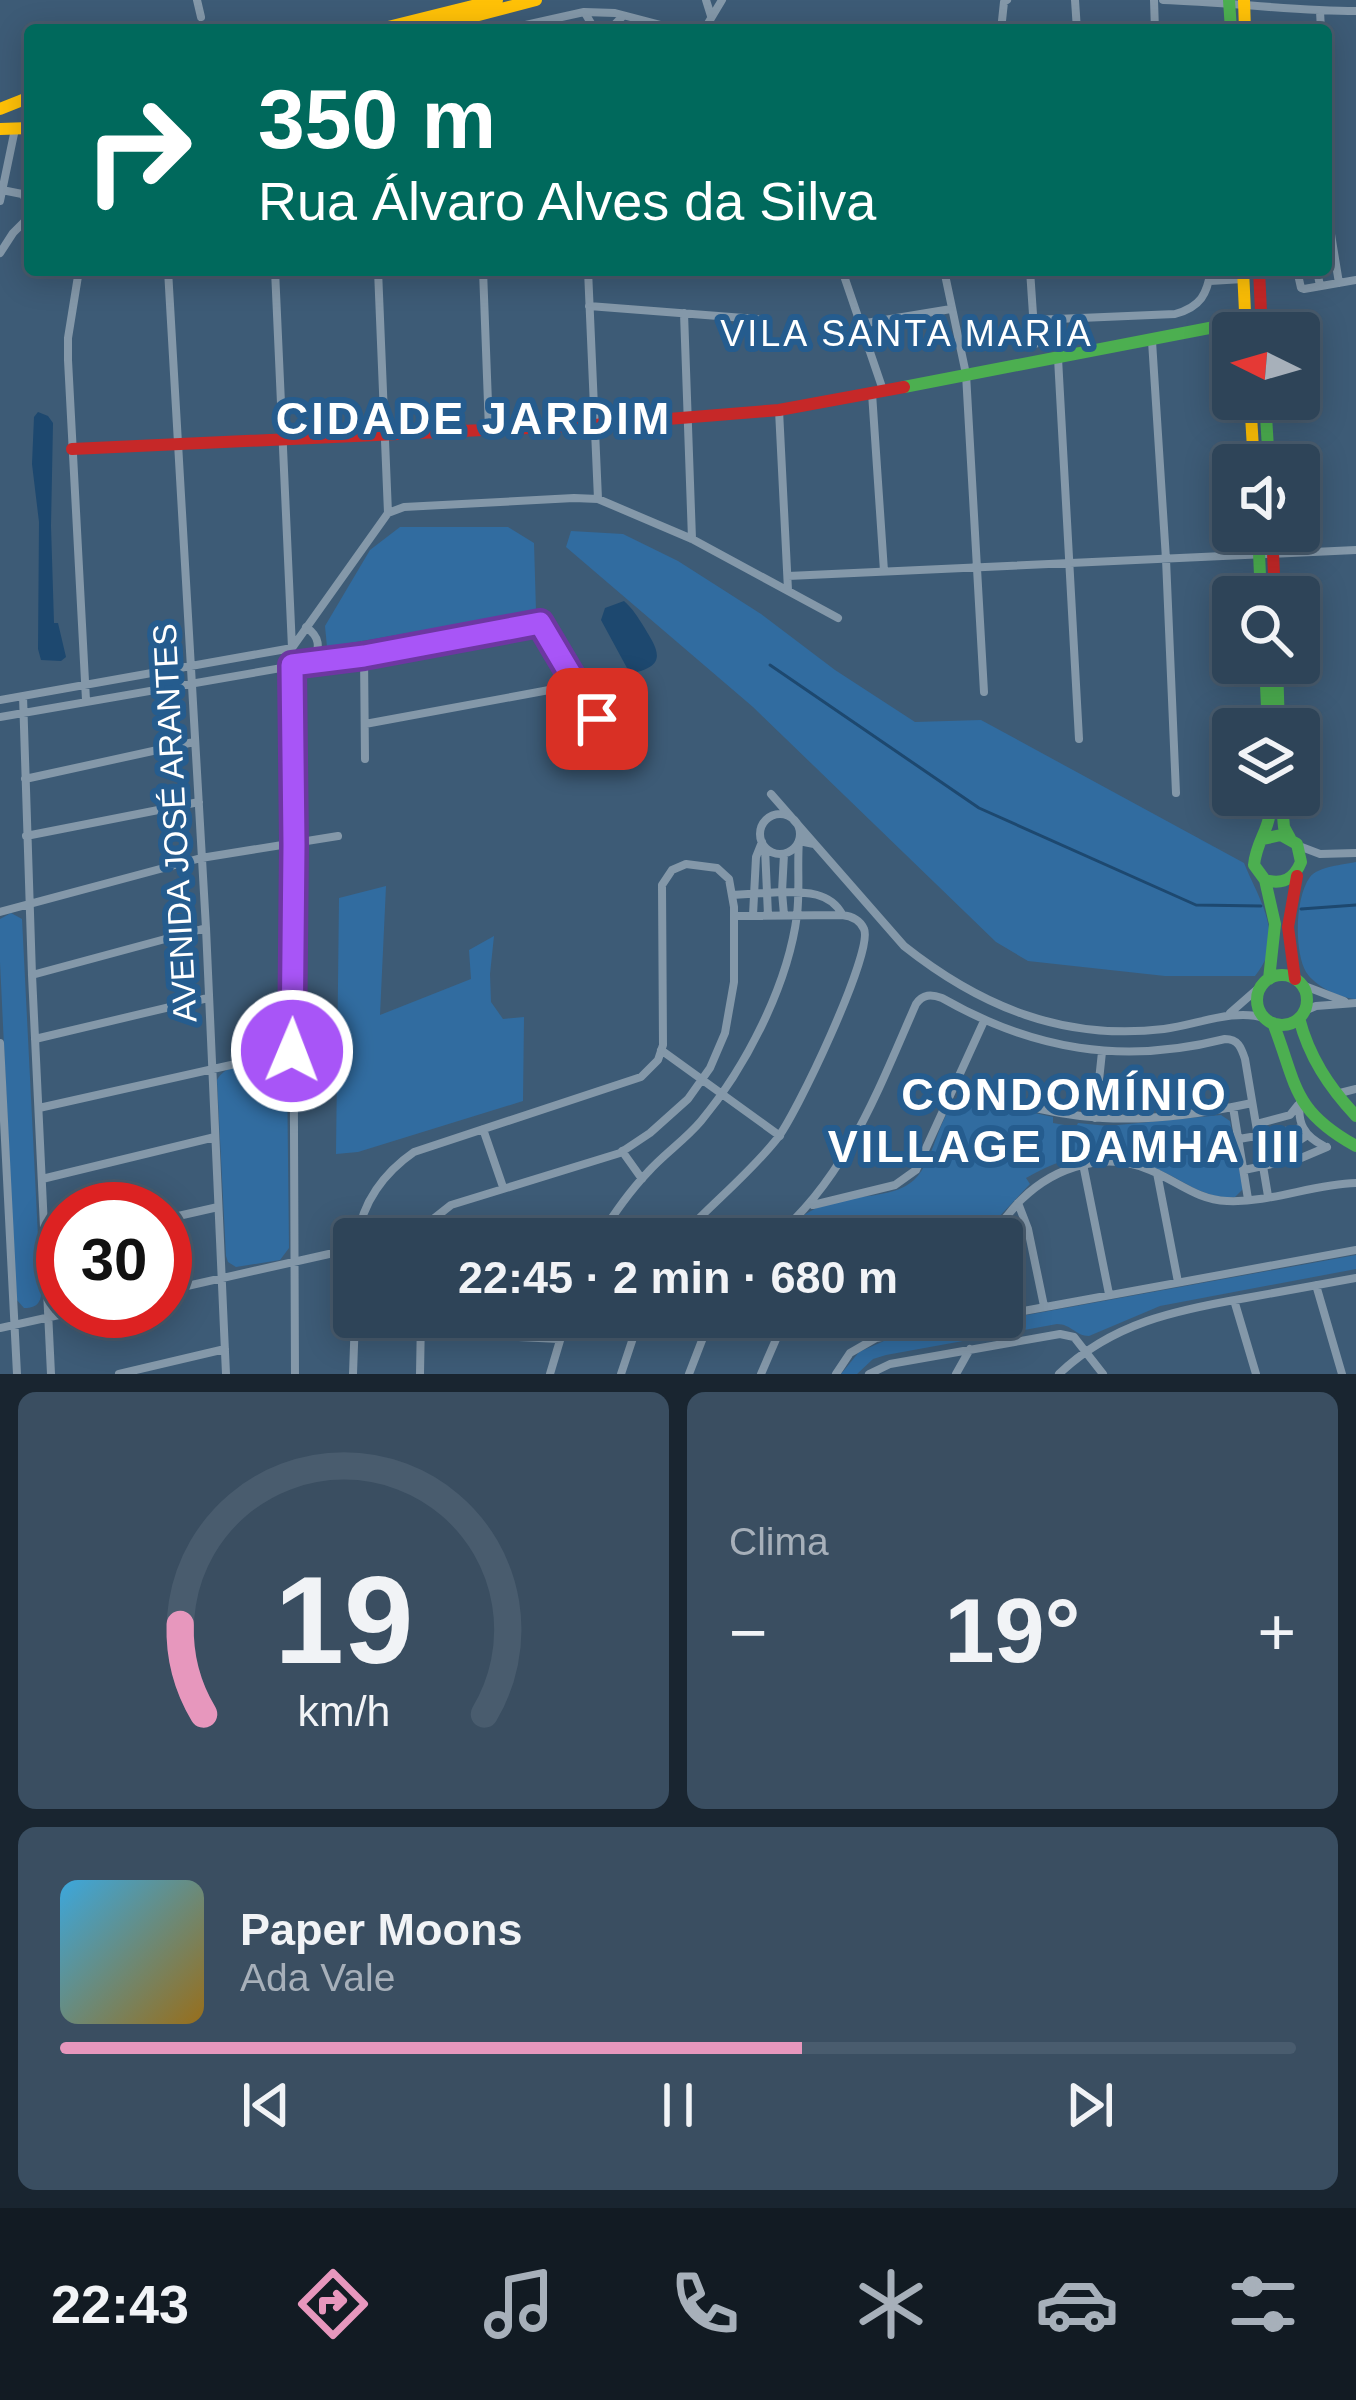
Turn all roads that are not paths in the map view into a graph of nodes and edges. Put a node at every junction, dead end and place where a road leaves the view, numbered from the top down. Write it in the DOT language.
graph roads {
  1 [pos="197,0"];
  2 [pos="459,0"];
  3 [pos="497,0"];
  4 [pos="536,0"];
  5 [pos="1163,0"];
  6 [pos="1236,1"];
  7 [pos="1320,11"];
  8 [pos="1356,11"];
  9 [pos="584,12"];
  10 [pos="440,15"];
  11 [pos="624,15"];
  12 [pos="201,16"];
  13 [pos="646,23"];
  14 [pos="402,24"];
  15 [pos="444,24"];
  16 [pos="534,24"];
  17 [pos="591,24"];
  18 [pos="615,24"];
  19 [pos="651,24"];
  20 [pos="1321,24"];
  21 [pos="24,100"];
  22 [pos="0,109"];
  23 [pos="23,128"];
  24 [pos="0,129"];
  25 [pos="2,190"];
  26 [pos="0,201"];
  27 [pos="1332,240"];
  28 [pos="3,241"];
  29 [pos="0,253"];
  30 [pos="78,276"];
  31 [pos="168,276"];
  32 [pos="275,276"];
  33 [pos="378,276"];
  34 [pos="483,276"];
  35 [pos="588,276"];
  36 [pos="844,276"];
  37 [pos="945,276"];
  38 [pos="1030,276"];
  39 [pos="1209,276"];
  40 [pos="1243,276"];
  41 [pos="1258,276"];
  42 [pos="1298,276"];
  43 [pos="1318,276"];
  44 [pos="1356,280"];
  45 [pos="1339,283"];
  46 [pos="1320,286"];
  47 [pos="589,306"];
  48 [pos="951,309"];
  49 [pos="1244,312"];
  50 [pos="1261,312"];
  51 [pos="683,313"];
  52 [pos="757,319"];
  53 [pos="1033,320"];
  54 [pos="860,323"];
  55 [pos="1212,332"];
  56 [pos="1152,341"];
  57 [pos="1035,344"];
  58 [pos="1058,358"];
  59 [pos="966,374"];
  60 [pos="878,391"];
  61 [pos="779,410"];
  62 [pos="687,418"];
  63 [pos="594,425"];
  64 [pos="489,430"];
  65 [pos="385,435"];
  66 [pos="281,440"];
  67 [pos="177,446"];
  68 [pos="72,449"];
  69 [pos="598,500"];
  70 [pos="388,513"];
  71 [pos="692,539"];
  72 [pos="1356,550"];
  73 [pos="1266,554"];
  74 [pos="1166,559"];
  75 [pos="1071,563"];
  76 [pos="978,568"];
  77 [pos="884,572"];
  78 [pos="788,576"];
  79 [pos="1264,576"];
  80 [pos="1271,576"];
  81 [pos="788,590"];
  82 [pos="838,618"];
  83 [pos="306,627"];
  84 [pos="292,648"];
  85 [pos="364,656"];
  86 [pos="314,662"];
  87 [pos="292,665"];
  88 [pos="189,668"];
  89 [pos="191,683"];
  90 [pos="83,685"];
  91 [pos="577,685"];
  92 [pos="984,692"];
  93 [pos="23,696"];
  94 [pos="0,700"];
  95 [pos="86,700"];
  96 [pos="24,713"];
  97 [pos="0,717"];
  98 [pos="597,719"];
  99 [pos="365,724"];
  100 [pos="1079,739"];
  101 [pos="194,742"];
  102 [pos="365,759"];
  103 [pos="25,778"];
  104 [pos="1176,793"];
  105 [pos="199,802"];
  106 [pos="773,814"];
  107 [pos="1270,816"];
  108 [pos="1283,816"];
  109 [pos="796,821"];
  110 [pos="26,836"];
  111 [pos="338,836"];
  112 [pos="1263,839"];
  113 [pos="800,841"];
  114 [pos="1293,841"];
  115 [pos="816,844"];
  116 [pos="294,845"];
  117 [pos="764,845"];
  118 [pos="1356,853"];
  119 [pos="784,854"];
  120 [pos="1320,854"];
  121 [pos="201,858"];
  122 [pos="1300,867"];
  123 [pos="1265,880"];
  124 [pos="767,892"];
  125 [pos="782,892"];
  126 [pos="796,892"];
  127 [pos="754,893"];
  128 [pos="732,895"];
  129 [pos="29,904"];
  130 [pos="0,912"];
  131 [pos="753,915"];
  132 [pos="768,915"];
  133 [pos="784,915"];
  134 [pos="842,915"];
  135 [pos="734,916"];
  136 [pos="797,916"];
  137 [pos="206,928"];
  138 [pos="32,975"];
  139 [pos="1266,982"];
  140 [pos="1299,982"];
  141 [pos="208,998"];
  142 [pos="1354,1003"];
  143 [pos="1301,1015"];
  144 [pos="1223,1017"];
  145 [pos="984,1021"];
  146 [pos="1269,1021"];
  147 [pos="34,1039"];
  148 [pos="333,1042"];
  149 [pos="0,1043"];
  150 [pos="661,1050"];
  151 [pos="292,1051"];
  152 [pos="1102,1052"];
  153 [pos="0,1055"];
  154 [pos="212,1067"];
  155 [pos="704,1078"];
  156 [pos="1325,1081"];
  157 [pos="957,1082"];
  158 [pos="1356,1089"];
  159 [pos="723,1092"];
  160 [pos="1336,1094"];
  161 [pos="1300,1102"];
  162 [pos="1252,1103"];
  163 [pos="1232,1107"];
  164 [pos="39,1108"];
  165 [pos="1356,1115"];
  166 [pos="1095,1118"];
  167 [pos="2,1128"];
  168 [pos="483,1129"];
  169 [pos="1257,1130"];
  170 [pos="1305,1131"];
  171 [pos="780,1136"];
  172 [pos="215,1137"];
  173 [pos="1238,1138"];
  174 [pos="1332,1142"];
  175 [pos="1356,1146"];
  176 [pos="1261,1150"];
  177 [pos="622,1151"];
  178 [pos="1083,1164"];
  179 [pos="1264,1166"];
  180 [pos="1244,1170"];
  181 [pos="1157,1173"];
  182 [pos="42,1179"];
  183 [pos="642,1179"];
  184 [pos="42,1182"];
  185 [pos="1356,1183"];
  186 [pos="503,1187"];
  187 [pos="1268,1196"];
  188 [pos="1248,1199"];
  189 [pos="4,1200"];
  190 [pos="1018,1203"];
  191 [pos="810,1205"];
  192 [pos="218,1208"];
  193 [pos="192,1213"];
  194 [pos="360,1218"];
  195 [pos="434,1218"];
  196 [pos="611,1218"];
  197 [pos="700,1218"];
  198 [pos="799,1218"];
  199 [pos="1006,1218"];
  200 [pos="1356,1250"];
  201 [pos="329,1254"];
  202 [pos="5,1256"];
  203 [pos="294,1263"];
  204 [pos="221,1278"];
  205 [pos="1356,1278"];
  206 [pos="1178,1282"];
  207 [pos="192,1285"];
  208 [pos="1316,1285"];
  209 [pos="1109,1294"];
  210 [pos="1234,1300"];
  211 [pos="1044,1306"];
  212 [pos="1023,1310"];
  213 [pos="36,1320"];
  214 [pos="14,1325"];
  215 [pos="0,1328"];
  216 [pos="50,1338"];
  217 [pos="354,1338"];
  218 [pos="421,1338"];
  219 [pos="539,1338"];
  220 [pos="633,1338"];
  221 [pos="703,1338"];
  222 [pos="777,1338"];
  223 [pos="876,1338"];
  224 [pos="559,1339"];
  225 [pos="225,1348"];
  226 [pos="970,1349"];
  227 [pos="1086,1352"];
  228 [pos="869,1373"];
  229 [pos="17,1374"];
  230 [pos="51,1374"];
  231 [pos="119,1374"];
  232 [pos="226,1374"];
  233 [pos="295,1374"];
  234 [pos="353,1374"];
  235 [pos="420,1374"];
  236 [pos="550,1374"];
  237 [pos="621,1374"];
  238 [pos="689,1374"];
  239 [pos="761,1374"];
  240 [pos="836,1374"];
  241 [pos="956,1374"];
  242 [pos="1059,1374"];
  243 [pos="1103,1374"];
  244 [pos="1256,1374"];
  245 [pos="1342,1374"];
  1 -- 12 [label="street"];
  2 -- 10 [label="street"];
  3 -- 10 [label="street"];
  4 -- 15 [label="street"];
  5 -- 6 [label="street"];
  6 -- 7 [label="street"];
  7 -- 8 [label="street"];
  7 -- 20 [label="street"];
  9 -- 11 [label="street"];
  9 -- 16 [label="street"];
  9 -- 17 [label="street"];
  10 -- 14 [label="street"];
  11 -- 13 [label="street"];
  11 -- 18 [label="street"];
  13 -- 19 [label="street"];
  21 -- 22 [label="street"];
  21 -- 23 [label="street"];
  23 -- 24 [label="street"];
  23 -- 25 [label="street"];
  25 -- 26 [label="street"];
  27 -- 45 [label="street"];
  28 -- 29 [label="street"];
  30 -- 68 [label="street"];
  31 -- 67 [label="street, AVENIDA JOSÉ ARANTES"];
  32 -- 66 [label="street"];
  33 -- 65 [label="street"];
  34 -- 64 [label="street"];
  35 -- 47 [label="street"];
  36 -- 54 [label="street"];
  37 -- 48 [label="street"];
  38 -- 53 [label="street"];
  39 -- 53 [label="street"];
  40 -- 49 [label="street"];
  41 -- 50 [label="street"];
  42 -- 46 [label="street"];
  43 -- 46 [label="street"];
  44 -- 45 [label="street"];
  45 -- 46 [label="street"];
  47 -- 51 [label="street"];
  47 -- 63 [label="street"];
  48 -- 54 [label="street"];
  48 -- 59 [label="street"];
  51 -- 52 [label="street"];
  51 -- 62 [label="street"];
  53 -- 57 [label="street"];
  54 -- 60 [label="street"];
  55 -- 56 [label="street"];
  56 -- 58 [label="street"];
  56 -- 74 [label="street"];
  58 -- 59 [label="street"];
  58 -- 75 [label="street"];
  59 -- 60 [label="street"];
  59 -- 76 [label="street"];
  60 -- 61 [label="street"];
  60 -- 77 [label="street"];
  61 -- 62 [label="street"];
  61 -- 78 [label="street"];
  62 -- 63 [label="street"];
  62 -- 71 [label="street"];
  63 -- 64 [label="street"];
  63 -- 69 [label="street"];
  64 -- 65 [label="street"];
  65 -- 66 [label="street"];
  65 -- 70 [label="street"];
  66 -- 67 [label="street"];
  66 -- 84 [label="street"];
  67 -- 68 [label="street"];
  67 -- 88 [label="street, AVENIDA JOSÉ ARANTES"];
  68 -- 90 [label="street"];
  69 -- 70 [label="street"];
  69 -- 71 [label="street"];
  70 -- 83 [label="street"];
  71 -- 81 [label="street"];
  72 -- 73 [label="street"];
  73 -- 74 [label="street"];
  73 -- 79 [label="street"];
  73 -- 80 [label="street"];
  74 -- 75 [label="street"];
  74 -- 104 [label="street"];
  75 -- 76 [label="street"];
  75 -- 100 [label="street"];
  76 -- 77 [label="street"];
  76 -- 92 [label="street"];
  77 -- 78 [label="street"];
  78 -- 81 [label="street"];
  81 -- 82 [label="street"];
  83 -- 84 [label="street"];
  83 -- 86 [label="street"];
  84 -- 87 [label="street"];
  84 -- 88 [label="street"];
  85 -- 86 [label="street"];
  85 -- 91 [label="street"];
  85 -- 99 [label="street"];
  86 -- 87 [label="street"];
  87 -- 89 [label="street"];
  87 -- 116 [label="street"];
  88 -- 89 [label="street, AVENIDA JOSÉ ARANTES"];
  88 -- 90 [label="street"];
  89 -- 95 [label="street"];
  89 -- 101 [label="street, AVENIDA JOSÉ ARANTES"];
  90 -- 93 [label="street"];
  90 -- 95 [label="street"];
  91 -- 98 [label="street"];
  91 -- 99 [label="street"];
  93 -- 94 [label="street"];
  93 -- 96 [label="street"];
  95 -- 96 [label="street"];
  96 -- 97 [label="street"];
  96 -- 103 [label="street"];
  99 -- 102 [label="street"];
  101 -- 103 [label="street"];
  101 -- 105 [label="street, AVENIDA JOSÉ ARANTES"];
  103 -- 110 [label="street"];
  105 -- 110 [label="street"];
  105 -- 121 [label="street, AVENIDA JOSÉ ARANTES"];
  106 -- 109 [label="street"];
  106 -- 109 [label="street"];
  106 -- 117 [label="street"];
  107 -- 112 [label="street"];
  108 -- 114 [label="street"];
  109 -- 113 [label="street"];
  109 -- 115 [label="street"];
  110 -- 129 [label="street"];
  111 -- 116 [label="street"];
  112 -- 114 [label="street"];
  112 -- 123 [label="street"];
  113 -- 115 [label="street"];
  113 -- 119 [label="street"];
  113 -- 126 [label="street"];
  114 -- 120 [label="street"];
  114 -- 122 [label="street"];
  115 -- 144 [label="street"];
  116 -- 121 [label="street"];
  116 -- 151 [label="street"];
  117 -- 119 [label="street"];
  117 -- 124 [label="street"];
  117 -- 127 [label="street"];
  118 -- 120 [label="street"];
  119 -- 125 [label="street"];
  120 -- 122 [label="street"];
  121 -- 129 [label="street"];
  121 -- 137 [label="street, AVENIDA JOSÉ ARANTES"];
  122 -- 123 [label="street"];
  122 -- 140 [label="street"];
  123 -- 139 [label="street"];
  124 -- 125 [label="street"];
  124 -- 127 [label="street"];
  124 -- 132 [label="street"];
  125 -- 126 [label="street"];
  125 -- 133 [label="street"];
  126 -- 134 [label="street"];
  126 -- 136 [label="street"];
  127 -- 128 [label="street"];
  127 -- 131 [label="street"];
  128 -- 135 [label="street"];
  128 -- 150 [label="street"];
  129 -- 130 [label="street"];
  129 -- 138 [label="street"];
  131 -- 132 [label="street"];
  131 -- 135 [label="street"];
  132 -- 133 [label="street"];
  133 -- 136 [label="street"];
  134 -- 136 [label="street"];
  134 -- 171 [label="street"];
  135 -- 155 [label="street"];
  136 -- 159 [label="street"];
  137 -- 138 [label="street"];
  137 -- 141 [label="street, AVENIDA JOSÉ ARANTES"];
  138 -- 147 [label="street"];
  139 -- 140 [label="street"];
  139 -- 144 [label="street"];
  139 -- 146 [label="street"];
  140 -- 142 [label="street"];
  140 -- 143 [label="street"];
  141 -- 147 [label="street"];
  141 -- 154 [label="street, AVENIDA JOSÉ ARANTES"];
  142 -- 143 [label="street"];
  143 -- 146 [label="street"];
  143 -- 156 [label="street"];
  144 -- 146 [label="street"];
  145 -- 152 [label="street"];
  145 -- 157 [label="street"];
  145 -- 191 [label="street"];
  146 -- 161 [label="street"];
  147 -- 164 [label="street"];
  148 -- 151 [label="street"];
  149 -- 153 [label="street"];
  150 -- 155 [label="street"];
  150 -- 168 [label="street"];
  151 -- 154 [label="street"];
  151 -- 203 [label="street"];
  152 -- 162 [label="street"];
  152 -- 166 [label="street"];
  153 -- 167 [label="street"];
  154 -- 164 [label="street"];
  154 -- 172 [label="street, AVENIDA JOSÉ ARANTES"];
  155 -- 159 [label="street"];
  155 -- 177 [label="street"];
  156 -- 160 [label="street"];
  156 -- 161 [label="street"];
  157 -- 166 [label="street"];
  157 -- 191 [label="street"];
  158 -- 160 [label="street"];
  159 -- 171 [label="street"];
  159 -- 183 [label="street"];
  160 -- 165 [label="street"];
  161 -- 169 [label="street"];
  161 -- 170 [label="street"];
  161 -- 174 [label="street"];
  162 -- 163 [label="street"];
  162 -- 169 [label="street"];
  163 -- 166 [label="street"];
  163 -- 173 [label="street"];
  164 -- 182 [label="street"];
  165 -- 174 [label="street"];
  167 -- 189 [label="street"];
  168 -- 186 [label="street"];
  168 -- 194 [label="street"];
  169 -- 170 [label="street"];
  169 -- 173 [label="street"];
  169 -- 176 [label="street"];
  170 -- 174 [label="street"];
  170 -- 176 [label="street"];
  171 -- 197 [label="street"];
  172 -- 182 [label="street"];
  172 -- 192 [label="street, AVENIDA JOSÉ ARANTES"];
  173 -- 180 [label="street"];
  174 -- 175 [label="street"];
  174 -- 179 [label="street"];
  176 -- 179 [label="street"];
  177 -- 183 [label="street"];
  177 -- 186 [label="street"];
  178 -- 181 [label="street"];
  178 -- 190 [label="street"];
  178 -- 209 [label="street"];
  179 -- 180 [label="street"];
  179 -- 187 [label="street"];
  180 -- 188 [label="street"];
  181 -- 188 [label="street"];
  181 -- 206 [label="street"];
  182 -- 184 [label="street"];
  183 -- 196 [label="street"];
  185 -- 187 [label="street"];
  186 -- 195 [label="street"];
  187 -- 188 [label="street"];
  189 -- 202 [label="street"];
  190 -- 199 [label="street"];
  190 -- 211 [label="street"];
  191 -- 198 [label="street"];
  192 -- 193 [label="street"];
  192 -- 204 [label="street, AVENIDA JOSÉ ARANTES"];
  200 -- 206 [label="street"];
  201 -- 203 [label="street"];
  202 -- 214 [label="street"];
  203 -- 204 [label="street"];
  203 -- 233 [label="street"];
  204 -- 207 [label="street"];
  204 -- 225 [label="street, AVENIDA JOSÉ ARANTES"];
  205 -- 208 [label="street"];
  206 -- 209 [label="street"];
  208 -- 210 [label="street"];
  208 -- 245 [label="street"];
  209 -- 211 [label="street"];
  210 -- 227 [label="street"];
  210 -- 244 [label="street"];
  211 -- 212 [label="street"];
  213 -- 214 [label="street"];
  214 -- 215 [label="street"];
  214 -- 229 [label="street"];
  216 -- 230 [label="street"];
  217 -- 234 [label="street"];
  218 -- 235 [label="street"];
  219 -- 224 [label="street"];
  220 -- 237 [label="street"];
  221 -- 238 [label="street"];
  222 -- 239 [label="street"];
  223 -- 240 [label="street"];
  224 -- 236 [label="street"];
  225 -- 231 [label="street"];
  225 -- 232 [label="street, AVENIDA JOSÉ ARANTES"];
  226 -- 227 [label="street"];
  226 -- 228 [label="street"];
  226 -- 241 [label="street"];
  227 -- 242 [label="street"];
  227 -- 243 [label="street"];
}
